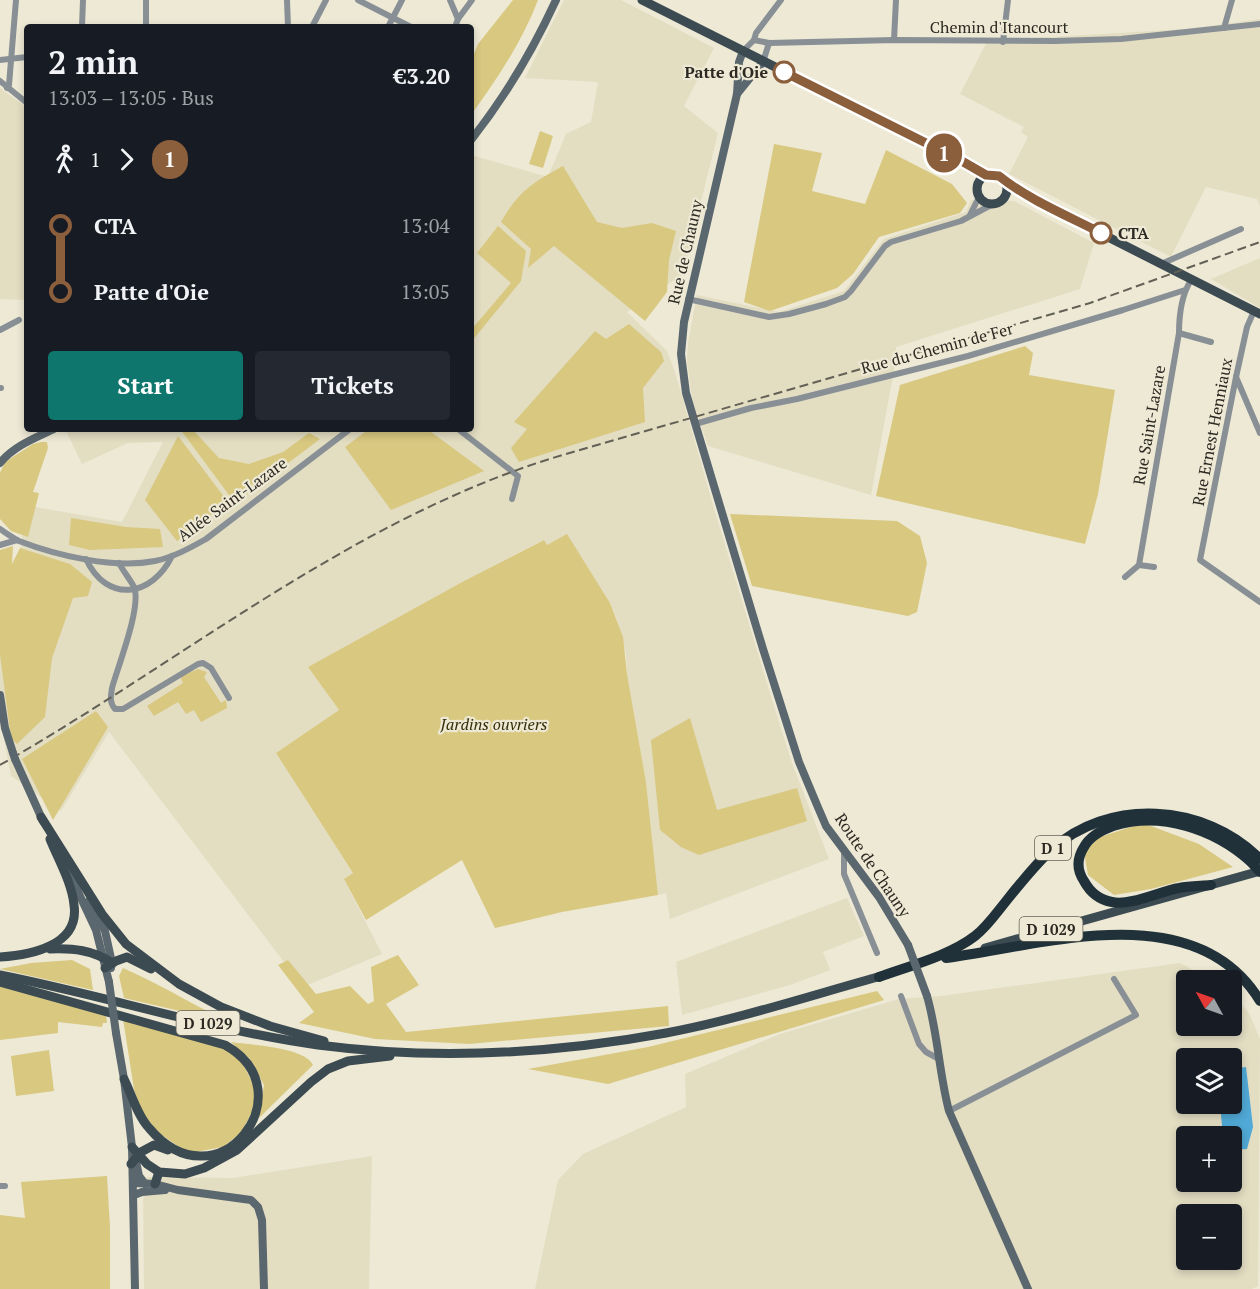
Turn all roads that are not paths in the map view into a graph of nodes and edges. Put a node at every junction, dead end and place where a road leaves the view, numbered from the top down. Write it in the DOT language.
graph roads {
  1 [pos="16,0"];
  2 [pos="83,0"];
  3 [pos="146,0"];
  4 [pos="287,0"];
  5 [pos="326,0"];
  6 [pos="358,0"];
  7 [pos="402,0"];
  8 [pos="450,0"];
  9 [pos="472,0"];
  10 [pos="555,0"];
  11 [pos="642,0"];
  12 [pos="781,0"];
  13 [pos="896,0"];
  14 [pos="1008,0"];
  15 [pos="1232,0"];
  16 [pos="393,18"];
  17 [pos="458,19"];
  18 [pos="82,24"];
  19 [pos="146,24"];
  20 [pos="288,24"];
  21 [pos="314,24"];
  22 [pos="390,24"];
  23 [pos="405,24"];
  24 [pos="456,24"];
  25 [pos="1260,24"];
  26 [pos="1224,28"];
  27 [pos="754,40"];
  28 [pos="894,40"];
  29 [pos="1003,42"];
  30 [pos="769,43"];
  31 [pos="743,51"];
  32 [pos="24,57"];
  33 [pos="12,58"];
  34 [pos="0,60"];
  35 [pos="764,62"];
  36 [pos="0,81"];
  37 [pos="8,88"];
  38 [pos="737,94"];
  39 [pos="24,101"];
  40 [pos="474,136"];
  41 [pos="946,154"];
  42 [pos="986,175"];
  43 [pos="1006,182"];
  44 [pos="977,184"];
  45 [pos="1005,196"];
  46 [pos="979,197"];
  47 [pos="1033,200"];
  48 [pos="993,204"];
  49 [pos="969,216"];
  50 [pos="1241,230"];
  51 [pos="1160,264"];
  52 [pos="1194,281"];
  53 [pos="1185,290"];
  54 [pos="688,300"];
  55 [pos="1257,313"];
  56 [pos="19,320"];
  57 [pos="0,330"];
  58 [pos="1179,333"];
  59 [pos="1211,342"];
  60 [pos="1236,377"];
  61 [pos="1257,419"];
  62 [pos="694,421"];
  63 [pos="48,432"];
  64 [pos="346,432"];
  65 [pos="462,432"];
  66 [pos="1260,433"];
  67 [pos="0,463"];
  68 [pos="512,499"];
  69 [pos="0,529"];
  70 [pos="17,540"];
  71 [pos="0,545"];
  72 [pos="172,556"];
  73 [pos="86,559"];
  74 [pos="119,563"];
  75 [pos="1139,565"];
  76 [pos="1154,567"];
  77 [pos="1125,577"];
  78 [pos="135,589"];
  79 [pos="1260,602"];
  80 [pos="0,695"];
  81 [pos="229,698"];
  82 [pos="41,817"];
  83 [pos="844,852"];
  84 [pos="1255,858"];
  85 [pos="68,868"];
  86 [pos="1260,871"];
  87 [pos="1211,885"];
  88 [pos="42,949"];
  89 [pos="877,953"];
  90 [pos="0,957"];
  91 [pos="103,957"];
  92 [pos="946,958"];
  93 [pos="109,965"];
  94 [pos="0,975"];
  95 [pos="879,977"];
  96 [pos="1114,979"];
  97 [pos="0,982"];
  98 [pos="179,984"];
  99 [pos="901,996"];
  100 [pos="1260,1001"];
  101 [pos="352,1048"];
  102 [pos="420,1052"];
  103 [pos="939,1059"];
  104 [pos="124,1079"];
  105 [pos="949,1111"];
  106 [pos="132,1147"];
  107 [pos="195,1156"];
  108 [pos="135,1159"];
  109 [pos="159,1172"];
  110 [pos="134,1183"];
  111 [pos="150,1184"];
  112 [pos="178,1190"];
  113 [pos="134,1196"];
  114 [pos="135,1289"];
  115 [pos="264,1289"];
  116 [pos="1028,1289"];
  1 -- 33 [label="street"];
  2 -- 18 [label="street"];
  3 -- 19 [label="street"];
  4 -- 20 [label="street"];
  5 -- 21 [label="street"];
  6 -- 16 [label="street"];
  7 -- 16 [label="street"];
  8 -- 17 [label="street"];
  9 -- 17 [label="street"];
  10 -- 40 [label="street"];
  11 -- 31 [label="main road"];
  12 -- 27 [label="street"];
  13 -- 28 [label="street"];
  14 -- 29 [label="street"];
  15 -- 26 [label="street"];
  16 -- 22 [label="street"];
  16 -- 23 [label="street"];
  17 -- 24 [label="street"];
  25 -- 26 [label="street, Chemin d'Itancourt"];
  26 -- 29 [label="street, Chemin d'Itancourt"];
  27 -- 30 [label="street, Chemin d'Itancourt"];
  27 -- 31 [label="street"];
  28 -- 29 [label="street, Chemin d'Itancourt"];
  28 -- 30 [label="street, Chemin d'Itancourt"];
  30 -- 35 [label="street"];
  31 -- 35 [label="main road"];
  31 -- 38 [label="street, Rue de Chauny"];
  32 -- 33 [label="street"];
  33 -- 34 [label="street"];
  33 -- 37 [label="street"];
  35 -- 38 [label="street, Rue de Chauny"];
  35 -- 41 [label="main road"];
  36 -- 37 [label="street"];
  37 -- 39 [label="street"];
  38 -- 54 [label="street, Rue de Chauny"];
  41 -- 42 [label="main road"];
  41 -- 44 [label="main road"];
  42 -- 43 [label="main road"];
  42 -- 44 [label="main road"];
  43 -- 45 [label="main road"];
  43 -- 47 [label="main road"];
  44 -- 46 [label="main road"];
  45 -- 47 [label="main road"];
  45 -- 48 [label="main road"];
  46 -- 48 [label="main road"];
  46 -- 49 [label="street"];
  47 -- 51 [label="main road"];
  48 -- 49 [label="street"];
  49 -- 54 [label="street"];
  50 -- 51 [label="street"];
  51 -- 52 [label="main road"];
  52 -- 53 [label="street, Rue Saint-Lazare"];
  52 -- 55 [label="main road"];
  53 -- 58 [label="street, Rue Saint-Lazare"];
  53 -- 62 [label="street, Rue du Chemin de Fer"];
  54 -- 62 [label="street, Rue de Chauny"];
  55 -- 60 [label="street, Rue Ernest Henniaux"];
  56 -- 57 [label="street"];
  58 -- 59 [label="street"];
  58 -- 75 [label="street, Rue Saint-Lazare"];
  60 -- 61 [label="street"];
  60 -- 79 [label="street, Rue Ernest Henniaux"];
  61 -- 66 [label="street"];
  62 -- 83 [label="street, Route de Chauny"];
  63 -- 67 [label="street"];
  64 -- 72 [label="street, Allée Saint-Lazare"];
  65 -- 68 [label="street"];
  69 -- 70 [label="street"];
  70 -- 71 [label="street"];
  70 -- 73 [label="street, Allée Saint-Lazare"];
  72 -- 74 [label="street, Allée Saint-Lazare"];
  72 -- 78 [label="street"];
  73 -- 74 [label="street, Allée Saint-Lazare"];
  73 -- 78 [label="street"];
  74 -- 78 [label="street"];
  75 -- 76 [label="street"];
  75 -- 77 [label="street"];
  78 -- 81 [label="street"];
  80 -- 82 [label="street"];
  82 -- 85 [label="street"];
  82 -- 88 [label="main road"];
  82 -- 98 [label="main road"];
  83 -- 89 [label="street"];
  83 -- 103 [label="street, Route de Chauny, bridge"];
  84 -- 86 [label="highway, D 1, bridge"];
  84 -- 87 [label="highway, D 1"];
  84 -- 95 [label="highway, D 1"];
  85 -- 91 [label="street"];
  85 -- 93 [label="street"];
  86 -- 87 [label="main road, D 1029"];
  87 -- 92 [label="main road, D 1029"];
  88 -- 90 [label="main road"];
  88 -- 91 [label="main road"];
  91 -- 93 [label="main road"];
  92 -- 95 [label="main road, D 1029"];
  92 -- 100 [label="highway"];
  93 -- 98 [label="main road"];
  93 -- 104 [label="street, bridge"];
  94 -- 101 [label="main road, D 1029"];
  95 -- 102 [label="main road, D 1029"];
  96 -- 105 [label="street"];
  97 -- 107 [label="main road"];
  98 -- 101 [label="main road"];
  99 -- 103 [label="street"];
  101 -- 102 [label="main road, D 1029"];
  102 -- 109 [label="main road"];
  103 -- 105 [label="street, Route de Chauny"];
  104 -- 106 [label="street"];
  104 -- 107 [label="main road"];
  105 -- 116 [label="street, Route de Chauny"];
  106 -- 108 [label="main road"];
  107 -- 108 [label="main road"];
  108 -- 109 [label="main road"];
  108 -- 110 [label="street"];
  108 -- 111 [label="street"];
  109 -- 111 [label="main road"];
  110 -- 111 [label="street"];
  110 -- 113 [label="street"];
  111 -- 112 [label="street"];
  112 -- 113 [label="street"];
  112 -- 115 [label="street"];
  113 -- 114 [label="street"];
}
